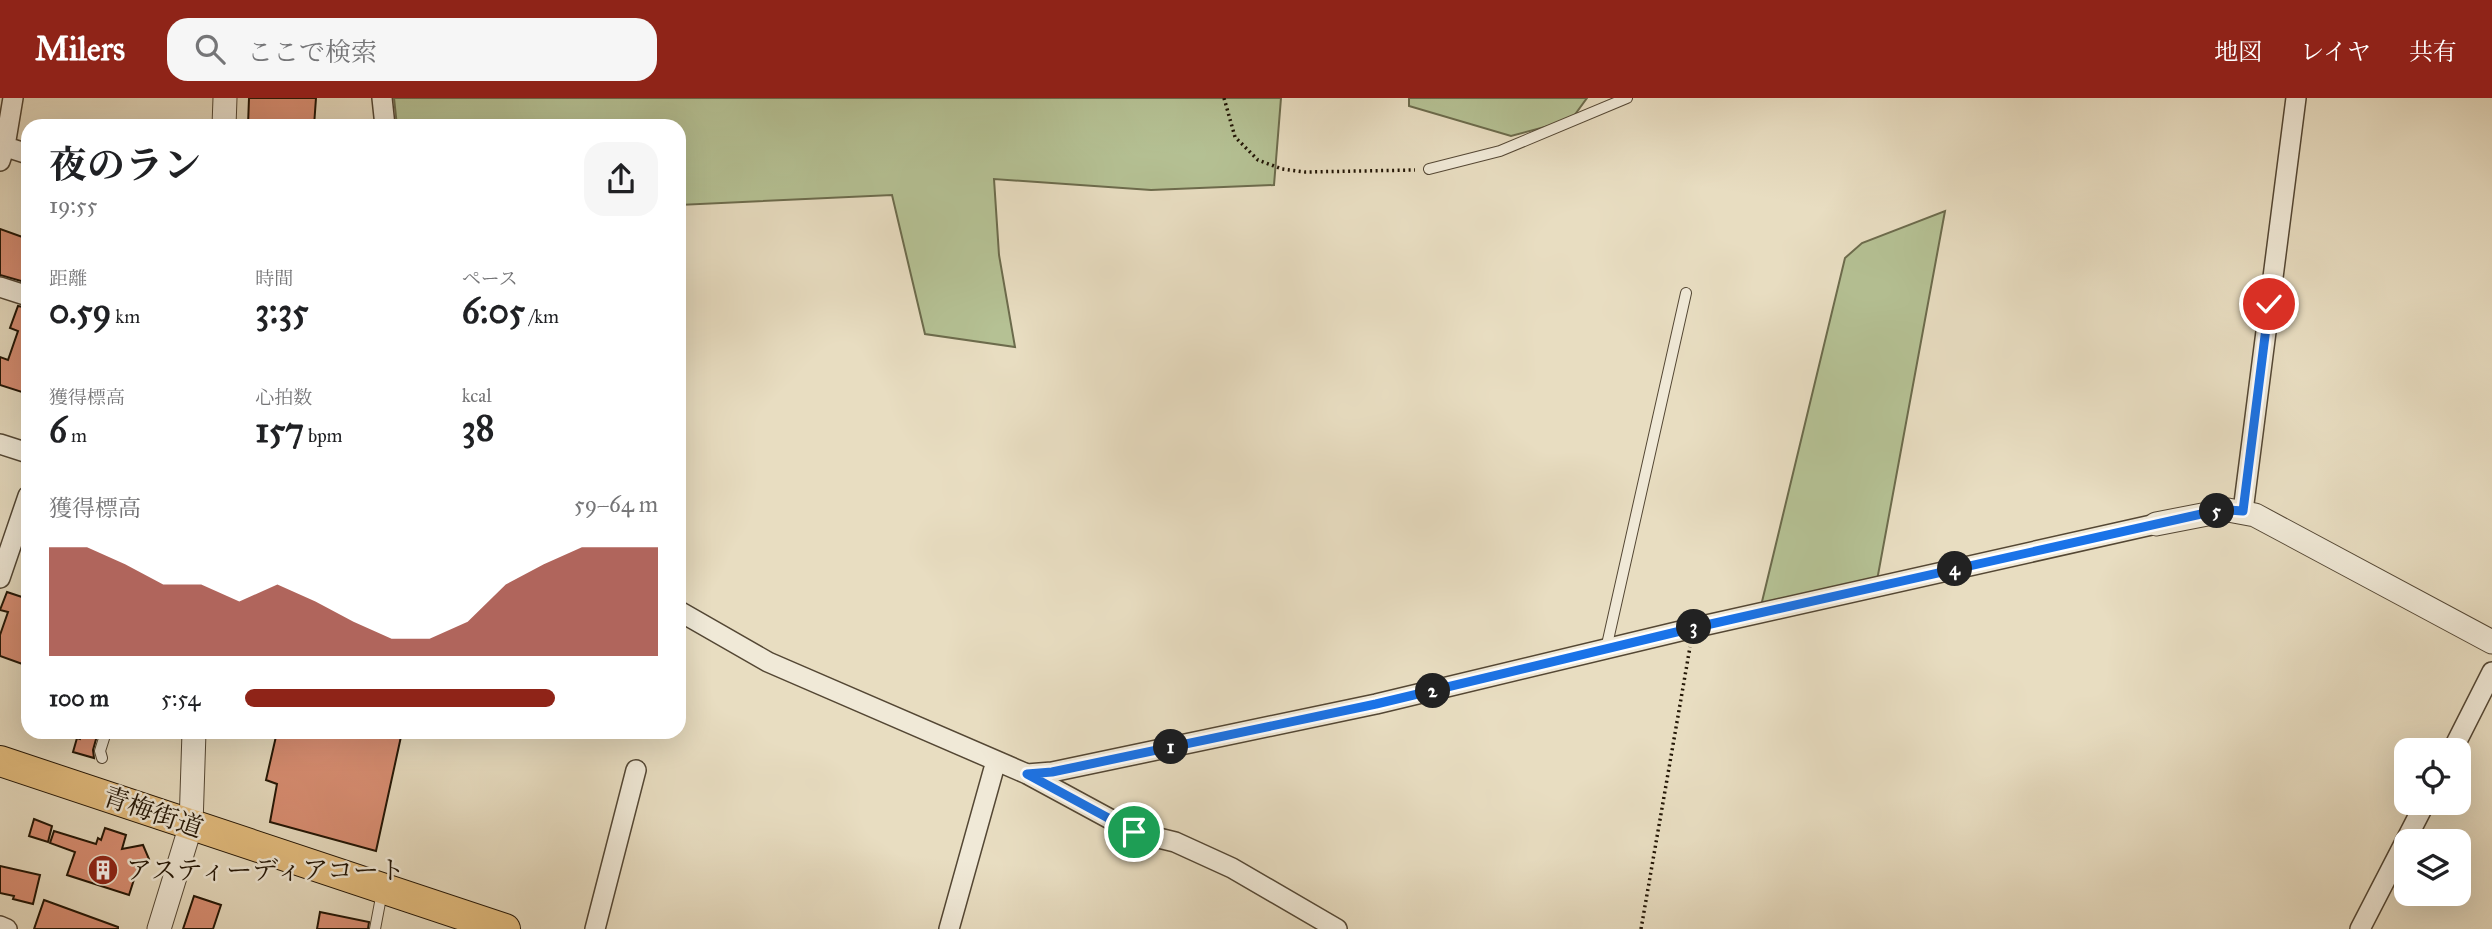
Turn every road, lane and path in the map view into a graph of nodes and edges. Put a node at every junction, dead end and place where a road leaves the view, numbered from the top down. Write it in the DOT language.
graph roads {
  1 [pos="13,98"];
  2 [pos="225,98"];
  3 [pos="382,98"];
  4 [pos="1224,98"];
  5 [pos="1627,98"];
  6 [pos="2296,98"];
  7 [pos="224,119"];
  8 [pos="384,119"];
  9 [pos="2,151"];
  10 [pos="21,153"];
  11 [pos="1429,169"];
  12 [pos="0,287"];
  13 [pos="1686,293"];
  14 [pos="21,294"];
  15 [pos="0,444"];
  16 [pos="21,451"];
  17 [pos="2243,511"];
  18 [pos="21,516"];
  19 [pos="2156,524"];
  20 [pos="0,578"];
  21 [pos="686,615"];
  22 [pos="1693,628"];
  23 [pos="2492,642"];
  24 [pos="1606,649"];
  25 [pos="2492,672"];
  26 [pos="2459,738"];
  27 [pos="104,739"];
  28 [pos="194,739"];
  29 [pos="102,758"];
  30 [pos="0,761"];
  31 [pos="996,761"];
  32 [pos="636,770"];
  33 [pos="1027,774"];
  34 [pos="2419,815"];
  35 [pos="191,825"];
  36 [pos="383,888"];
  37 [pos="0,926"];
  38 [pos="7,929"];
  39 [pos="159,929"];
  40 [pos="375,929"];
  41 [pos="505,929"];
  42 [pos="595,929"];
  43 [pos="949,929"];
  44 [pos="1337,929"];
  45 [pos="1641,929"];
  46 [pos="2360,929"];
  1 -- 9 [label="street"];
  2 -- 7 [label="street"];
  3 -- 8 [label="street"];
  4 -- 11 [label="path"];
  5 -- 11 [label="lane"];
  6 -- 17 [label="street"];
  9 -- 10 [label="street"];
  12 -- 14 [label="street"];
  13 -- 24 [label="lane"];
  15 -- 16 [label="street"];
  17 -- 19 [label="street"];
  17 -- 23 [label="street"];
  18 -- 20 [label="street"];
  19 -- 22 [label="street"];
  21 -- 31 [label="street"];
  22 -- 24 [label="street"];
  22 -- 45 [label="path"];
  24 -- 33 [label="street"];
  25 -- 26 [label="street"];
  27 -- 29 [label="lane"];
  28 -- 35 [label="street"];
  30 -- 35 [label="main road, 青梅街道"];
  31 -- 33 [label="street"];
  31 -- 43 [label="street"];
  32 -- 42 [label="street"];
  33 -- 44 [label="street"];
  34 -- 46 [label="street"];
  35 -- 36 [label="main road, 青梅街道"];
  35 -- 39 [label="street"];
  36 -- 40 [label="lane"];
  36 -- 41 [label="main road, 青梅街道"];
  37 -- 38 [label="street"];
}
